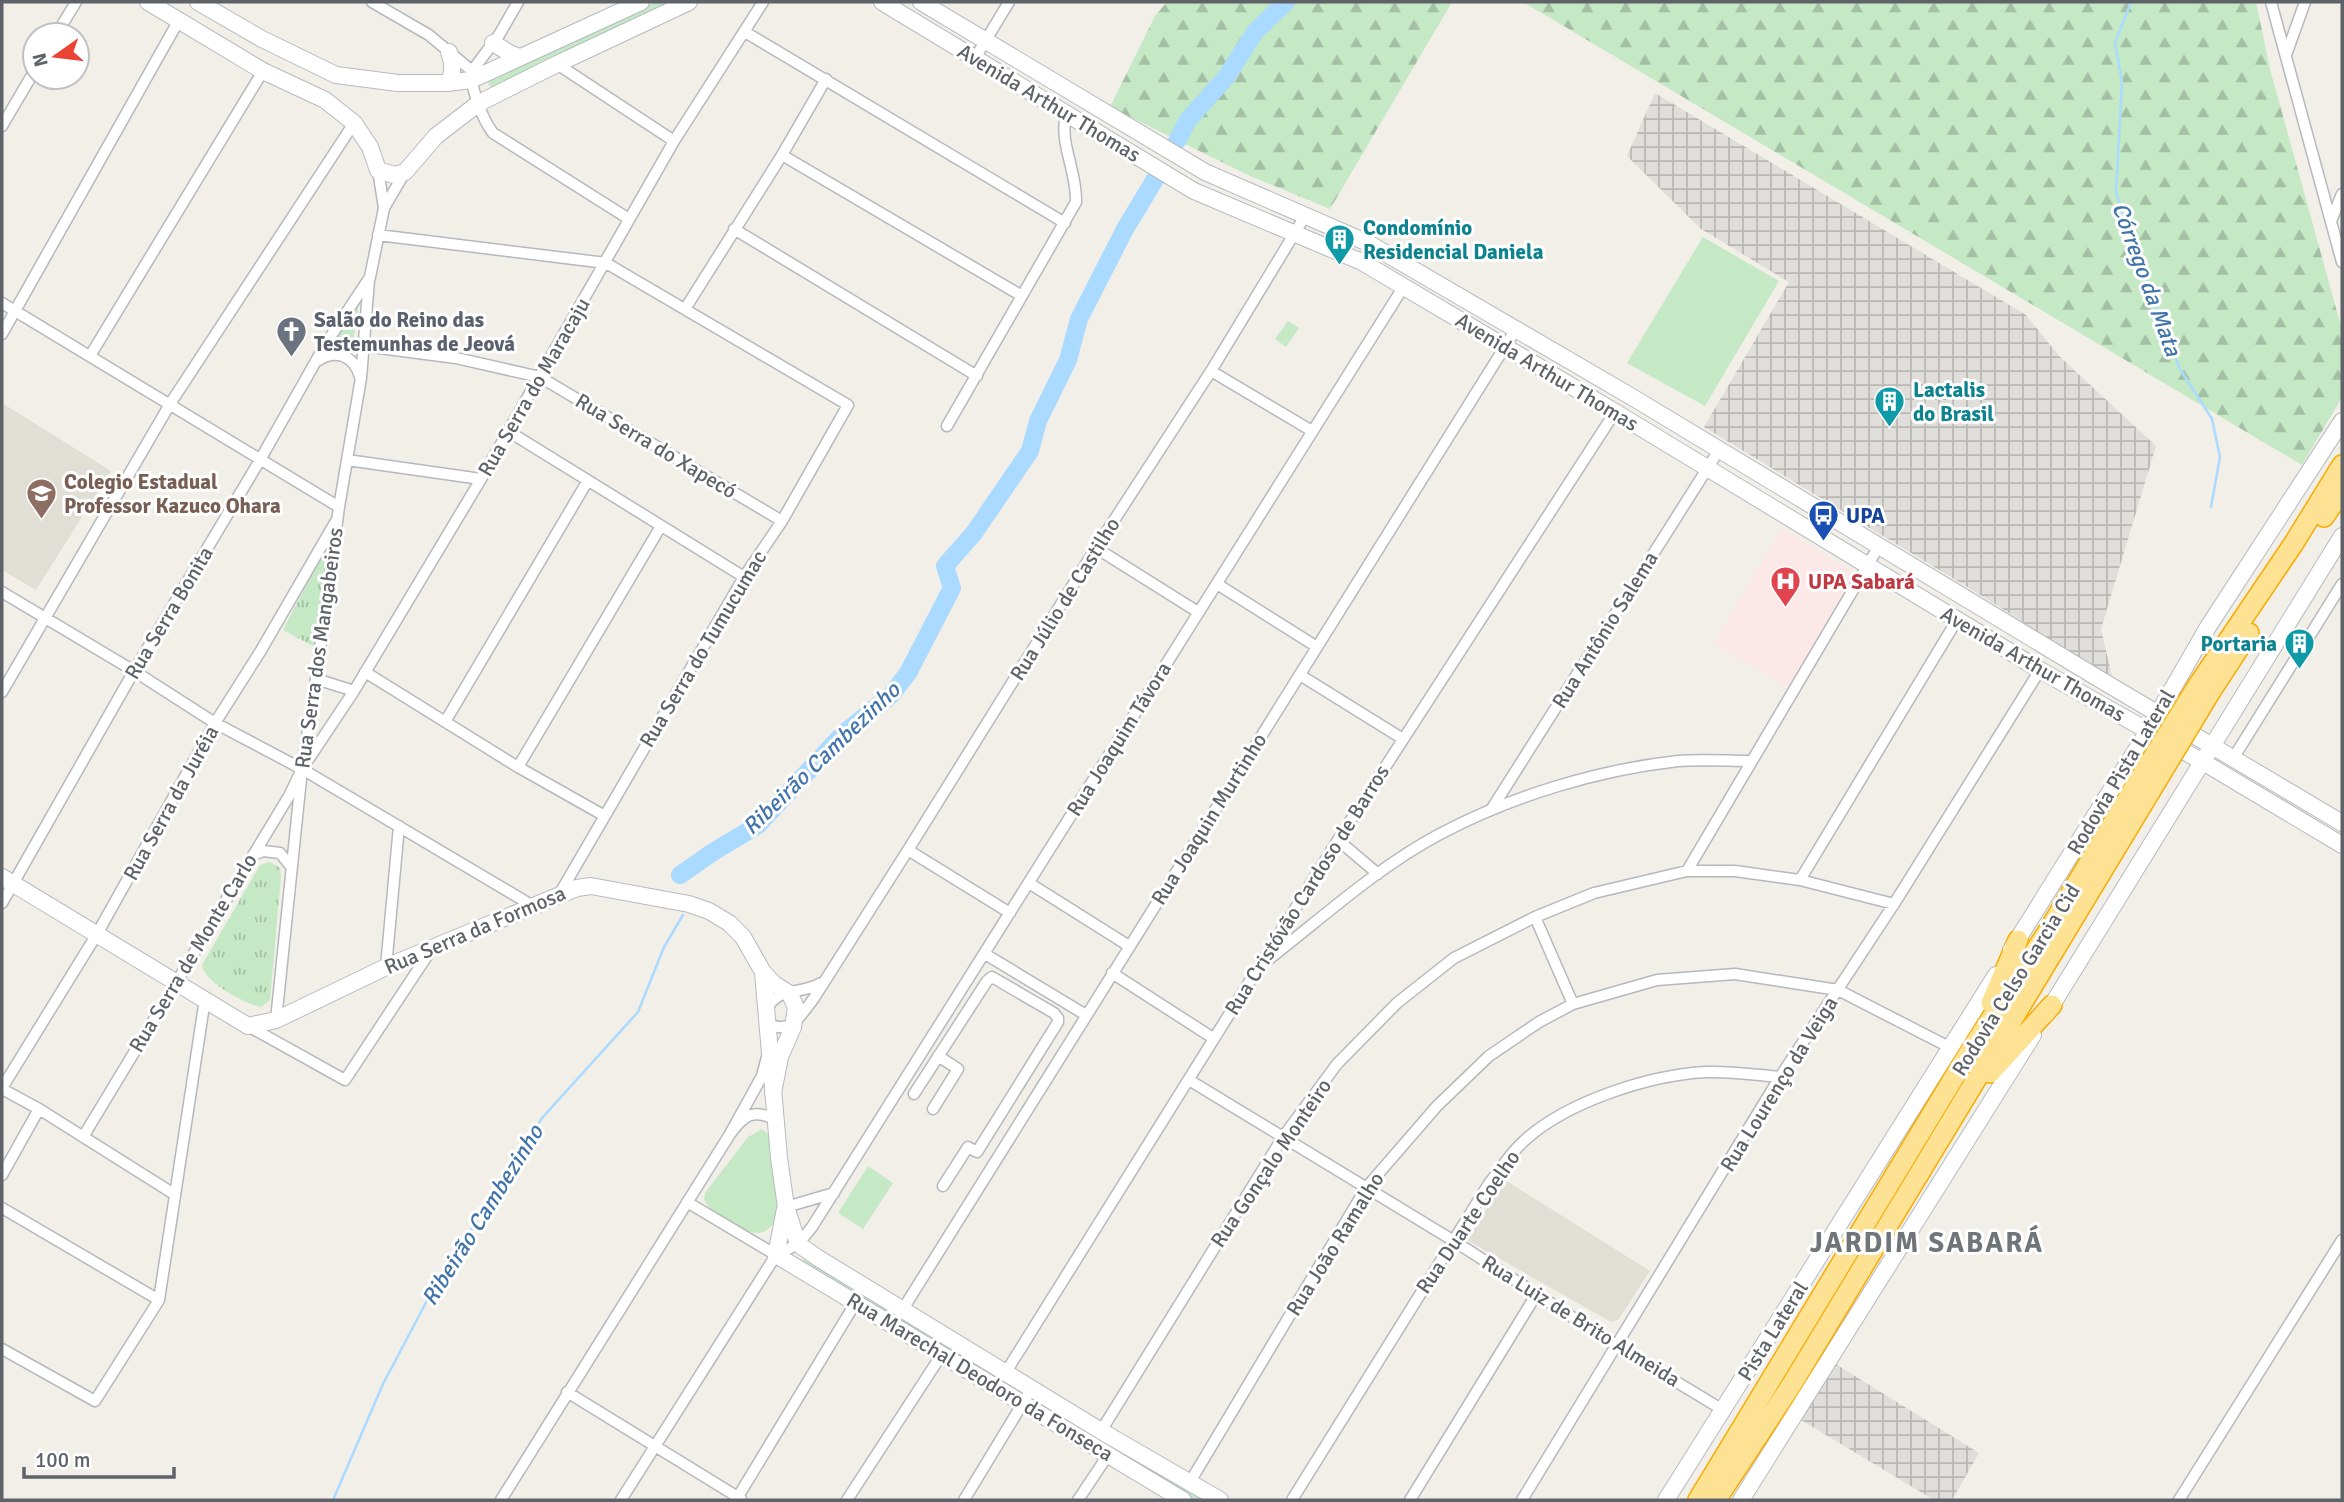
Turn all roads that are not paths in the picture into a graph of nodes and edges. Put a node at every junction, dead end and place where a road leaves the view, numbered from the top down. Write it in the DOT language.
graph roads {
  1 [pos="76,2"];
  2 [pos="148,2"];
  3 [pos="198,2"];
  4 [pos="372,2"];
  5 [pos="518,2"];
  6 [pos="641,2"];
  7 [pos="689,2"];
  8 [pos="753,2"];
  9 [pos="763,2"];
  10 [pos="882,2"];
  11 [pos="921,2"];
  12 [pos="1009,2"];
  13 [pos="2271,2"];
  14 [pos="2305,2"];
  15 [pos="757,14"];
  16 [pos="178,20"];
  17 [pos="64,21"];
  18 [pos="745,32"];
  19 [pos="985,40"];
  20 [pos="493,43"];
  21 [pos="449,52"];
  22 [pos="2286,55"];
  23 [pos="520,57"];
  24 [pos="975,58"];
  25 [pos="557,64"];
  26 [pos="263,71"];
  27 [pos="336,75"];
  28 [pos="471,75"];
  29 [pos="826,79"];
  30 [pos="447,83"];
  31 [pos="23,91"];
  32 [pos="326,100"];
  33 [pos="479,103"];
  34 [pos="1066,114"];
  35 [pos="354,123"];
  36 [pos="2,126"];
  37 [pos="674,141"];
  38 [pos="782,155"];
  39 [pos="378,170"];
  40 [pos="405,172"];
  41 [pos="2342,194"];
  42 [pos="384,208"];
  43 [pos="1305,216"];
  44 [pos="629,219"];
  45 [pos="2331,221"];
  46 [pos="1065,223"];
  47 [pos="734,229"];
  48 [pos="1295,234"];
  49 [pos="378,235"];
  50 [pos="2342,262"];
  51 [pos="606,263"];
  52 [pos="370,277"];
  53 [pos="1404,286"];
  54 [pos="1022,296"];
  55 [pos="2,303"];
  56 [pos="685,309"];
  57 [pos="15,312"];
  58 [pos="1516,329"];
  59 [pos="2,334"];
  60 [pos="365,346"];
  61 [pos="1504,346"];
  62 [pos="90,356"];
  63 [pos="317,361"];
  64 [pos="1212,371"];
  65 [pos="977,376"];
  66 [pos="540,377"];
  67 [pos="361,378"];
  68 [pos="170,404"];
  69 [pos="1615,412"];
  70 [pos="2342,421"];
  71 [pos="947,426"];
  72 [pos="509,431"];
  73 [pos="1312,431"];
  74 [pos="1719,450"];
  75 [pos="260,460"];
  76 [pos="346,460"];
  77 [pos="2342,465"];
  78 [pos="1708,468"];
  79 [pos="481,479"];
  80 [pos="587,482"];
  81 [pos="2342,491"];
  82 [pos="339,512"];
  83 [pos="782,521"];
  84 [pos="661,526"];
  85 [pos="2342,536"];
  86 [pos="1880,546"];
  87 [pos="1096,548"];
  88 [pos="1869,566"];
  89 [pos="744,577"];
  90 [pos="1217,584"];
  91 [pos="2342,584"];
  92 [pos="2,592"];
  93 [pos="1198,612"];
  94 [pos="44,618"];
  95 [pos="1957,620"];
  96 [pos="2022,633"];
  97 [pos="1317,647"];
  98 [pos="2001,647"];
  99 [pos="2040,670"];
  100 [pos="134,671"];
  101 [pos="365,672"];
  102 [pos="1300,675"];
  103 [pos="316,679"];
  104 [pos="2205,688"];
  105 [pos="354,691"];
  106 [pos="2,692"];
  107 [pos="2158,714"];
  108 [pos="445,722"];
  109 [pos="215,723"];
  110 [pos="2148,731"];
  111 [pos="1403,739"];
  112 [pos="2212,746"];
  113 [pos="2234,758"];
  114 [pos="1752,761"];
  115 [pos="2203,762"];
  116 [pos="518,767"];
  117 [pos="302,769"];
  118 [pos="2143,788"];
  119 [pos="1491,810"];
  120 [pos="603,816"];
  121 [pos="2342,822"];
  122 [pos="399,826"];
  123 [pos="1338,840"];
  124 [pos="2342,845"];
  125 [pos="908,850"];
  126 [pos="253,855"];
  127 [pos="292,868"];
  128 [pos="1687,871"];
  129 [pos="1378,874"];
  130 [pos="8,880"];
  131 [pos="1800,880"];
  132 [pos="1029,883"];
  133 [pos="560,893"];
  134 [pos="2,903"];
  135 [pos="1894,904"];
  136 [pos="533,906"];
  137 [pos="1010,914"];
  138 [pos="1535,917"];
  139 [pos="97,934"];
  140 [pos="2018,940"];
  141 [pos="1129,946"];
  142 [pos="433,947"];
  143 [pos="985,954"];
  144 [pos="386,967"];
  145 [pos="1256,969"];
  146 [pos="763,972"];
  147 [pos="1112,973"];
  148 [pos="823,981"];
  149 [pos="177,982"];
  150 [pos="1039,986"];
  151 [pos="1839,990"];
  152 [pos="786,992"];
  153 [pos="205,999"];
  154 [pos="1031,999"];
  155 [pos="1573,1003"];
  156 [pos="2052,1005"];
  157 [pos="1086,1015"];
  158 [pos="766,1017"];
  159 [pos="276,1020"];
  160 [pos="795,1020"];
  161 [pos="248,1026"];
  162 [pos="1213,1038"];
  163 [pos="1961,1049"];
  164 [pos="769,1051"];
  165 [pos="938,1056"];
  166 [pos="1780,1077"];
  167 [pos="1189,1080"];
  168 [pos="2,1089"];
  169 [pos="773,1093"];
  170 [pos="914,1094"];
  171 [pos="1961,1105"];
  172 [pos="39,1109"];
  173 [pos="933,1109"];
  174 [pos="776,1120"];
  175 [pos="730,1134"];
  176 [pos="83,1137"];
  177 [pos="1283,1137"];
  178 [pos="2,1175"];
  179 [pos="943,1186"];
  180 [pos="1366,1188"];
  181 [pos="834,1193"];
  182 [pos="174,1194"];
  183 [pos="687,1202"];
  184 [pos="786,1207"];
  185 [pos="2,1208"];
  186 [pos="2342,1240"];
  187 [pos="1454,1241"];
  188 [pos="798,1244"];
  189 [pos="776,1255"];
  190 [pos="1536,1295"];
  191 [pos="159,1300"];
  192 [pos="856,1302"];
  193 [pos="903,1308"];
  194 [pos="1617,1346"];
  195 [pos="2,1349"];
  196 [pos="942,1354"];
  197 [pos="1006,1372"];
  198 [pos="1032,1388"];
  199 [pos="567,1392"];
  200 [pos="1023,1403"];
  201 [pos="1723,1410"];
  202 [pos="1101,1430"];
  203 [pos="655,1447"];
  204 [pos="1108,1455"];
  205 [pos="1190,1482"];
  206 [pos="739,1499"];
  207 [pos="500,1500"];
  208 [pos="621,1500"];
  209 [pos="847,1500"];
  210 [pos="964,1500"];
  211 [pos="1078,1500"];
  212 [pos="1183,1500"];
  213 [pos="1220,1500"];
  214 [pos="1292,1500"];
  215 [pos="1410,1500"];
  216 [pos="1522,1500"];
  217 [pos="1666,1500"];
  218 [pos="1698,1500"];
  219 [pos="1716,1500"];
  220 [pos="1741,1500"];
  221 [pos="2179,1500"];
  1 -- 17 [label="street"];
  2 -- 16 [label="street"];
  3 -- 27 [label="street"];
  4 -- 21 [label="street"];
  5 -- 20 [label="street"];
  6 -- 23 [label="street"];
  7 -- 25 [label="street"];
  8 -- 15 [label="street"];
  9 -- 15 [label="street, Rua Serra do Maracaju"];
  10 -- 24 [label="street, Avenida Arthur Thomas"];
  11 -- 19 [label="street, Avenida Arthur Thomas"];
  12 -- 19 [label="street"];
  13 -- 22 [label="street"];
  14 -- 22 [label="street"];
  15 -- 18 [label="street, Rua Serra do Maracaju"];
  16 -- 26 [label="street"];
  16 -- 57 [label="street"];
  18 -- 29 [label="street"];
  18 -- 37 [label="street, Rua Serra do Maracaju"];
  19 -- 24 [label="street"];
  19 -- 43 [label="street, Avenida Arthur Thomas"];
  20 -- 23 [label="street"];
  20 -- 28 [label="street"];
  21 -- 28 [label="street"];
  21 -- 30 [label="street"];
  22 -- 45 [label="street"];
  23 -- 28 [label="street"];
  24 -- 34 [label="street, Avenida Arthur Thomas"];
  25 -- 33 [label="street"];
  25 -- 37 [label="street"];
  26 -- 32 [label="street"];
  26 -- 62 [label="street"];
  27 -- 30 [label="street"];
  27 -- 32 [label="street"];
  28 -- 30 [label="street"];
  28 -- 33 [label="street"];
  29 -- 38 [label="street"];
  29 -- 46 [label="street"];
  31 -- 36 [label="street"];
  32 -- 35 [label="street"];
  33 -- 40 [label="street"];
  33 -- 44 [label="street"];
  34 -- 46 [label="street"];
  34 -- 48 [label="street, Avenida Arthur Thomas"];
  35 -- 39 [label="street"];
  35 -- 68 [label="street"];
  37 -- 44 [label="street, Rua Serra do Maracaju"];
  38 -- 47 [label="street"];
  38 -- 54 [label="street"];
  39 -- 40 [label="street"];
  39 -- 42 [label="street"];
  40 -- 42 [label="street"];
  41 -- 45 [label="street"];
  42 -- 49 [label="street, Rua Serra Bonita"];
  43 -- 48 [label="street, Rua Júlio de Castilho"];
  43 -- 58 [label="street, Avenida Arthur Thomas"];
  44 -- 51 [label="street, Rua Serra do Maracaju"];
  45 -- 50 [label="street"];
  46 -- 54 [label="street"];
  47 -- 56 [label="street"];
  47 -- 65 [label="street"];
  48 -- 53 [label="street, Avenida Arthur Thomas"];
  48 -- 64 [label="street, Rua Júlio de Castilho"];
  49 -- 51 [label="street"];
  49 -- 52 [label="street, Rua Serra Bonita"];
  51 -- 56 [label="street"];
  51 -- 66 [label="street, Rua Serra do Maracaju"];
  52 -- 60 [label="street, Rua Serra dos Mangabeiros"];
  52 -- 63 [label="street, Rua Serra Bonita"];
  53 -- 61 [label="street, Avenida Arthur Thomas"];
  53 -- 73 [label="street, Rua Joaquim Távora"];
  54 -- 65 [label="street"];
  55 -- 57 [label="street"];
  56 -- 83 [label="street, Rua Serra do Tumucumac"];
  57 -- 59 [label="street"];
  57 -- 62 [label="street"];
  58 -- 61 [label="street, Rua Joaquin Murtinho"];
  58 -- 74 [label="street, Avenida Arthur Thomas"];
  60 -- 66 [label="street, Rua Serra do Xapecó"];
  60 -- 67 [label="street, Rua Serra dos Mangabeiros"];
  61 -- 69 [label="street, Avenida Arthur Thomas"];
  61 -- 97 [label="street, Rua Joaquin Murtinho"];
  62 -- 68 [label="street"];
  63 -- 67 [label="street"];
  63 -- 75 [label="street, Rua Serra Bonita"];
  64 -- 73 [label="street"];
  64 -- 87 [label="street, Rua Júlio de Castilho"];
  65 -- 71 [label="street"];
  66 -- 72 [label="street, Rua Serra do Maracaju"];
  66 -- 83 [label="street, Rua Serra do Xapecó"];
  67 -- 76 [label="street, Rua Serra dos Mangabeiros"];
  68 -- 75 [label="street"];
  68 -- 94 [label="street"];
  69 -- 78 [label="street, Avenida Arthur Thomas"];
  69 -- 111 [label="street, Rua Cristóvão Cardoso de Barros"];
  70 -- 107 [label="street, Rodovia Pista Lateral"];
  72 -- 79 [label="street, Rua Serra do Maracaju"];
  72 -- 80 [label="street"];
  73 -- 90 [label="street, Rua Joaquim Távora"];
  74 -- 78 [label="street, Rua Antônio Salema"];
  74 -- 86 [label="street, Avenida Arthur Thomas"];
  75 -- 82 [label="street"];
  75 -- 100 [label="street, Rua Serra Bonita"];
  76 -- 79 [label="street"];
  76 -- 82 [label="street, Rua Serra dos Mangabeiros"];
  77 -- 104 [label="highway, Rodovia Celso Garcia Cid"];
  78 -- 88 [label="street, Avenida Arthur Thomas"];
  78 -- 119 [label="street, Rua Antônio Salema"];
  79 -- 101 [label="street, Rua Serra do Maracaju"];
  80 -- 84 [label="street"];
  80 -- 108 [label="street"];
  81 -- 104 [label="highway, Rodovia Celso Garcia Cid"];
  82 -- 103 [label="street, Rua Serra dos Mangabeiros"];
  82 -- 109 [label="street, Rua Serra da Juréia"];
  83 -- 89 [label="street, Rua Serra do Tumucumac"];
  84 -- 89 [label="street"];
  84 -- 116 [label="street"];
  85 -- 112 [label="street"];
  86 -- 88 [label="street"];
  86 -- 96 [label="street, Avenida Arthur Thomas"];
  87 -- 93 [label="street"];
  87 -- 125 [label="street, Rua Júlio de Castilho"];
  88 -- 95 [label="street, Avenida Arthur Thomas"];
  88 -- 114 [label="street"];
  89 -- 120 [label="street, Rua Serra do Tumucumac"];
  90 -- 93 [label="street, Rua Joaquim Távora"];
  90 -- 97 [label="street"];
  91 -- 113 [label="street"];
  92 -- 94 [label="street"];
  93 -- 132 [label="street, Rua Joaquim Távora"];
  94 -- 100 [label="street"];
  94 -- 106 [label="street"];
  95 -- 98 [label="street, Avenida Arthur Thomas"];
  95 -- 131 [label="street"];
  96 -- 98 [label="street"];
  96 -- 107 [label="street, Avenida Arthur Thomas"];
  97 -- 102 [label="street, Rua Joaquin Murtinho"];
  98 -- 99 [label="street, Avenida Arthur Thomas"];
  99 -- 110 [label="street, Avenida Arthur Thomas"];
  99 -- 135 [label="street, Rua Lourenço da Veiga"];
  100 -- 109 [label="street"];
  100 -- 130 [label="street, Rua Serra Bonita"];
  101 -- 105 [label="street, Rua Serra do Maracaju"];
  101 -- 108 [label="street"];
  102 -- 111 [label="street"];
  102 -- 141 [label="street, Rua Joaquin Murtinho"];
  103 -- 105 [label="street"];
  103 -- 117 [label="street, Rua Serra dos Mangabeiros"];
  104 -- 118 [label="highway, Rodovia Celso Garcia Cid, bridge"];
  105 -- 117 [label="street, Rua Serra do Maracaju"];
  107 -- 110 [label="street, Rodovia Pista Lateral"];
  107 -- 112 [label="street, Avenida Arthur Thomas"];
  108 -- 116 [label="street"];
  109 -- 117 [label="street"];
  109 -- 139 [label="street, Rua Serra da Juréia"];
  110 -- 115 [label="street, Avenida Arthur Thomas"];
  110 -- 140 [label="street, Rodovia Pista Lateral"];
  111 -- 123 [label="street, Rua Cristóvão Cardoso de Barros"];
  112 -- 113 [label="street, Avenida Arthur Thomas"];
  112 -- 115 [label="street"];
  113 -- 121 [label="street, Avenida Arthur Thomas"];
  114 -- 119 [label="street"];
  114 -- 128 [label="street"];
  115 -- 124 [label="street, Avenida Arthur Thomas"];
  115 -- 156 [label="street"];
  116 -- 120 [label="street"];
  117 -- 122 [label="street"];
  117 -- 126 [label="street, Rua Serra de Monte Carlo"];
  117 -- 127 [label="street, Rua Serra dos Mangabeiros"];
  118 -- 163 [label="highway, Rodovia Celso Garcia Cid"];
  118 -- 171 [label="highway, Rodovia Celso Garcia Cid"];
  119 -- 129 [label="street"];
  120 -- 133 [label="street, Rua Serra do Tumucumac"];
  122 -- 136 [label="street"];
  122 -- 144 [label="street"];
  123 -- 129 [label="street"];
  123 -- 145 [label="street, Rua Cristóvão Cardoso de Barros"];
  125 -- 137 [label="street"];
  125 -- 148 [label="street, Rua Júlio de Castilho"];
  126 -- 127 [label="street"];
  126 -- 149 [label="street, Rua Serra de Monte Carlo"];
  127 -- 159 [label="street, Rua Serra dos Mangabeiros"];
  128 -- 131 [label="street, Rua Gonçalo Monteiro"];
  128 -- 138 [label="street, Rua Gonçalo Monteiro"];
  129 -- 145 [label="street"];
  130 -- 134 [label="street, Rua Serra Bonita"];
  130 -- 139 [label="street"];
  131 -- 135 [label="street, Rua Gonçalo Monteiro"];
  132 -- 137 [label="street, Rua Joaquim Távora"];
  132 -- 141 [label="street"];
  133 -- 136 [label="street, Rua Serra da Formosa"];
  133 -- 146 [label="street, Rua Serra da Formosa"];
  135 -- 151 [label="street, Rua Lourenço da Veiga"];
  136 -- 142 [label="street, Rua Serra da Formosa"];
  137 -- 143 [label="street, Rua Joaquim Távora"];
  138 -- 155 [label="street"];
  138 -- 177 [label="street, Rua Gonçalo Monteiro"];
  139 -- 149 [label="street"];
  139 -- 168 [label="street, Rua Serra da Juréia"];
  140 -- 163 [label="highway"];
  141 -- 147 [label="street, Rua Joaquin Murtinho"];
  142 -- 144 [label="street, Rua Serra da Formosa"];
  142 -- 161 [label="street"];
  143 -- 150 [label="street"];
  143 -- 181 [label="street, Rua Joaquim Távora"];
  144 -- 159 [label="street, Rua Serra da Formosa"];
  145 -- 162 [label="street, Rua Cristóvão Cardoso de Barros"];
  146 -- 152 [label="street, Rua Serra da Formosa"];
  146 -- 158 [label="street, Rua Serra da Formosa"];
  147 -- 157 [label="street, Rua Joaquin Murtinho"];
  147 -- 162 [label="street"];
  148 -- 152 [label="street"];
  148 -- 160 [label="street, Rua Júlio de Castilho"];
  149 -- 153 [label="street"];
  149 -- 176 [label="street, Rua Serra de Monte Carlo"];
  150 -- 154 [label="street"];
  150 -- 157 [label="street"];
  151 -- 155 [label="street, Rua João Ramalho"];
  151 -- 163 [label="street, Rua João Ramalho"];
  151 -- 166 [label="street, Rua Lourenço da Veiga"];
  152 -- 158 [label="street"];
  152 -- 160 [label="street"];
  153 -- 161 [label="street"];
  153 -- 182 [label="street"];
  154 -- 165 [label="street"];
  154 -- 179 [label="street"];
  155 -- 180 [label="street, Rua João Ramalho"];
  156 -- 171 [label="highway"];
  156 -- 220 [label="street"];
  157 -- 193 [label="street, Rua Joaquin Murtinho"];
  158 -- 160 [label="street"];
  158 -- 164 [label="street, Rua Serra da Formosa"];
  159 -- 161 [label="street, Rua Serra da Formosa"];
  160 -- 169 [label="street, Rua Serra da Formosa"];
  162 -- 167 [label="street, Rua Cristóvão Cardoso de Barros"];
  163 -- 201 [label="street, Pista Lateral"];
  163 -- 218 [label="highway, Rodovia Celso Garcia Cid"];
  164 -- 169 [label="street, Rua Serra da Formosa"];
  164 -- 175 [label="street"];
  165 -- 170 [label="street"];
  165 -- 173 [label="street"];
  166 -- 187 [label="street, Rua Duarte Coelho"];
  166 -- 194 [label="street, Rua Lourenço da Veiga"];
  167 -- 177 [label="street, Rua Luiz de Brito Almeida"];
  167 -- 197 [label="street, Rua Cristóvão Cardoso de Barros"];
  168 -- 172 [label="street"];
  169 -- 174 [label="street, Rua Serra da Formosa"];
  171 -- 219 [label="highway, Rodovia Celso Garcia Cid"];
  172 -- 176 [label="street"];
  172 -- 178 [label="street"];
  174 -- 175 [label="street"];
  174 -- 184 [label="street, Rua Serra da Formosa"];
  175 -- 183 [label="street"];
  176 -- 182 [label="street"];
  177 -- 180 [label="street, Rua Luiz de Brito Almeida"];
  177 -- 202 [label="street, Rua Gonçalo Monteiro"];
  180 -- 187 [label="street, Rua Luiz de Brito Almeida"];
  180 -- 205 [label="street, Rua João Ramalho"];
  181 -- 184 [label="street"];
  181 -- 188 [label="street, Rua Joaquim Távora"];
  182 -- 191 [label="street"];
  183 -- 189 [label="street"];
  183 -- 199 [label="street"];
  184 -- 188 [label="street, Rua Serra da Formosa"];
  184 -- 189 [label="street, Rua Serra da Formosa"];
  185 -- 191 [label="street"];
  186 -- 221 [label="street"];
  187 -- 190 [label="street, Rua Luiz de Brito Almeida"];
  187 -- 214 [label="street, Rua Duarte Coelho"];
  188 -- 189 [label="street, Rua Joaquim Távora"];
  188 -- 193 [label="street"];
  189 -- 192 [label="street, Rua Marechal Deodoro da Fonseca"];
  189 -- 203 [label="street"];
  190 -- 194 [label="street, Rua Luiz de Brito Almeida"];
  190 -- 215 [label="street"];
  191 -- 195 [label="street"];
  192 -- 196 [label="street, Rua Marechal Deodoro da Fonseca"];
  192 -- 206 [label="street"];
  193 -- 197 [label="street"];
  194 -- 201 [label="street, Rua Luiz de Brito Almeida"];
  194 -- 216 [label="street, Rua Lourenço da Veiga"];
  196 -- 200 [label="street, Rua Marechal Deodoro da Fonseca"];
  196 -- 209 [label="street"];
  197 -- 198 [label="street"];
  198 -- 200 [label="street"];
  198 -- 202 [label="street"];
  199 -- 203 [label="street"];
  199 -- 207 [label="street"];
  200 -- 204 [label="street, Rua Marechal Deodoro da Fonseca"];
  200 -- 210 [label="street"];
  201 -- 217 [label="street, Pista Lateral"];
  202 -- 205 [label="street"];
  203 -- 206 [label="street"];
  203 -- 208 [label="street"];
  204 -- 211 [label="street"];
  204 -- 212 [label="street, Rua Marechal Deodoro da Fonseca"];
  205 -- 213 [label="street"];
}
